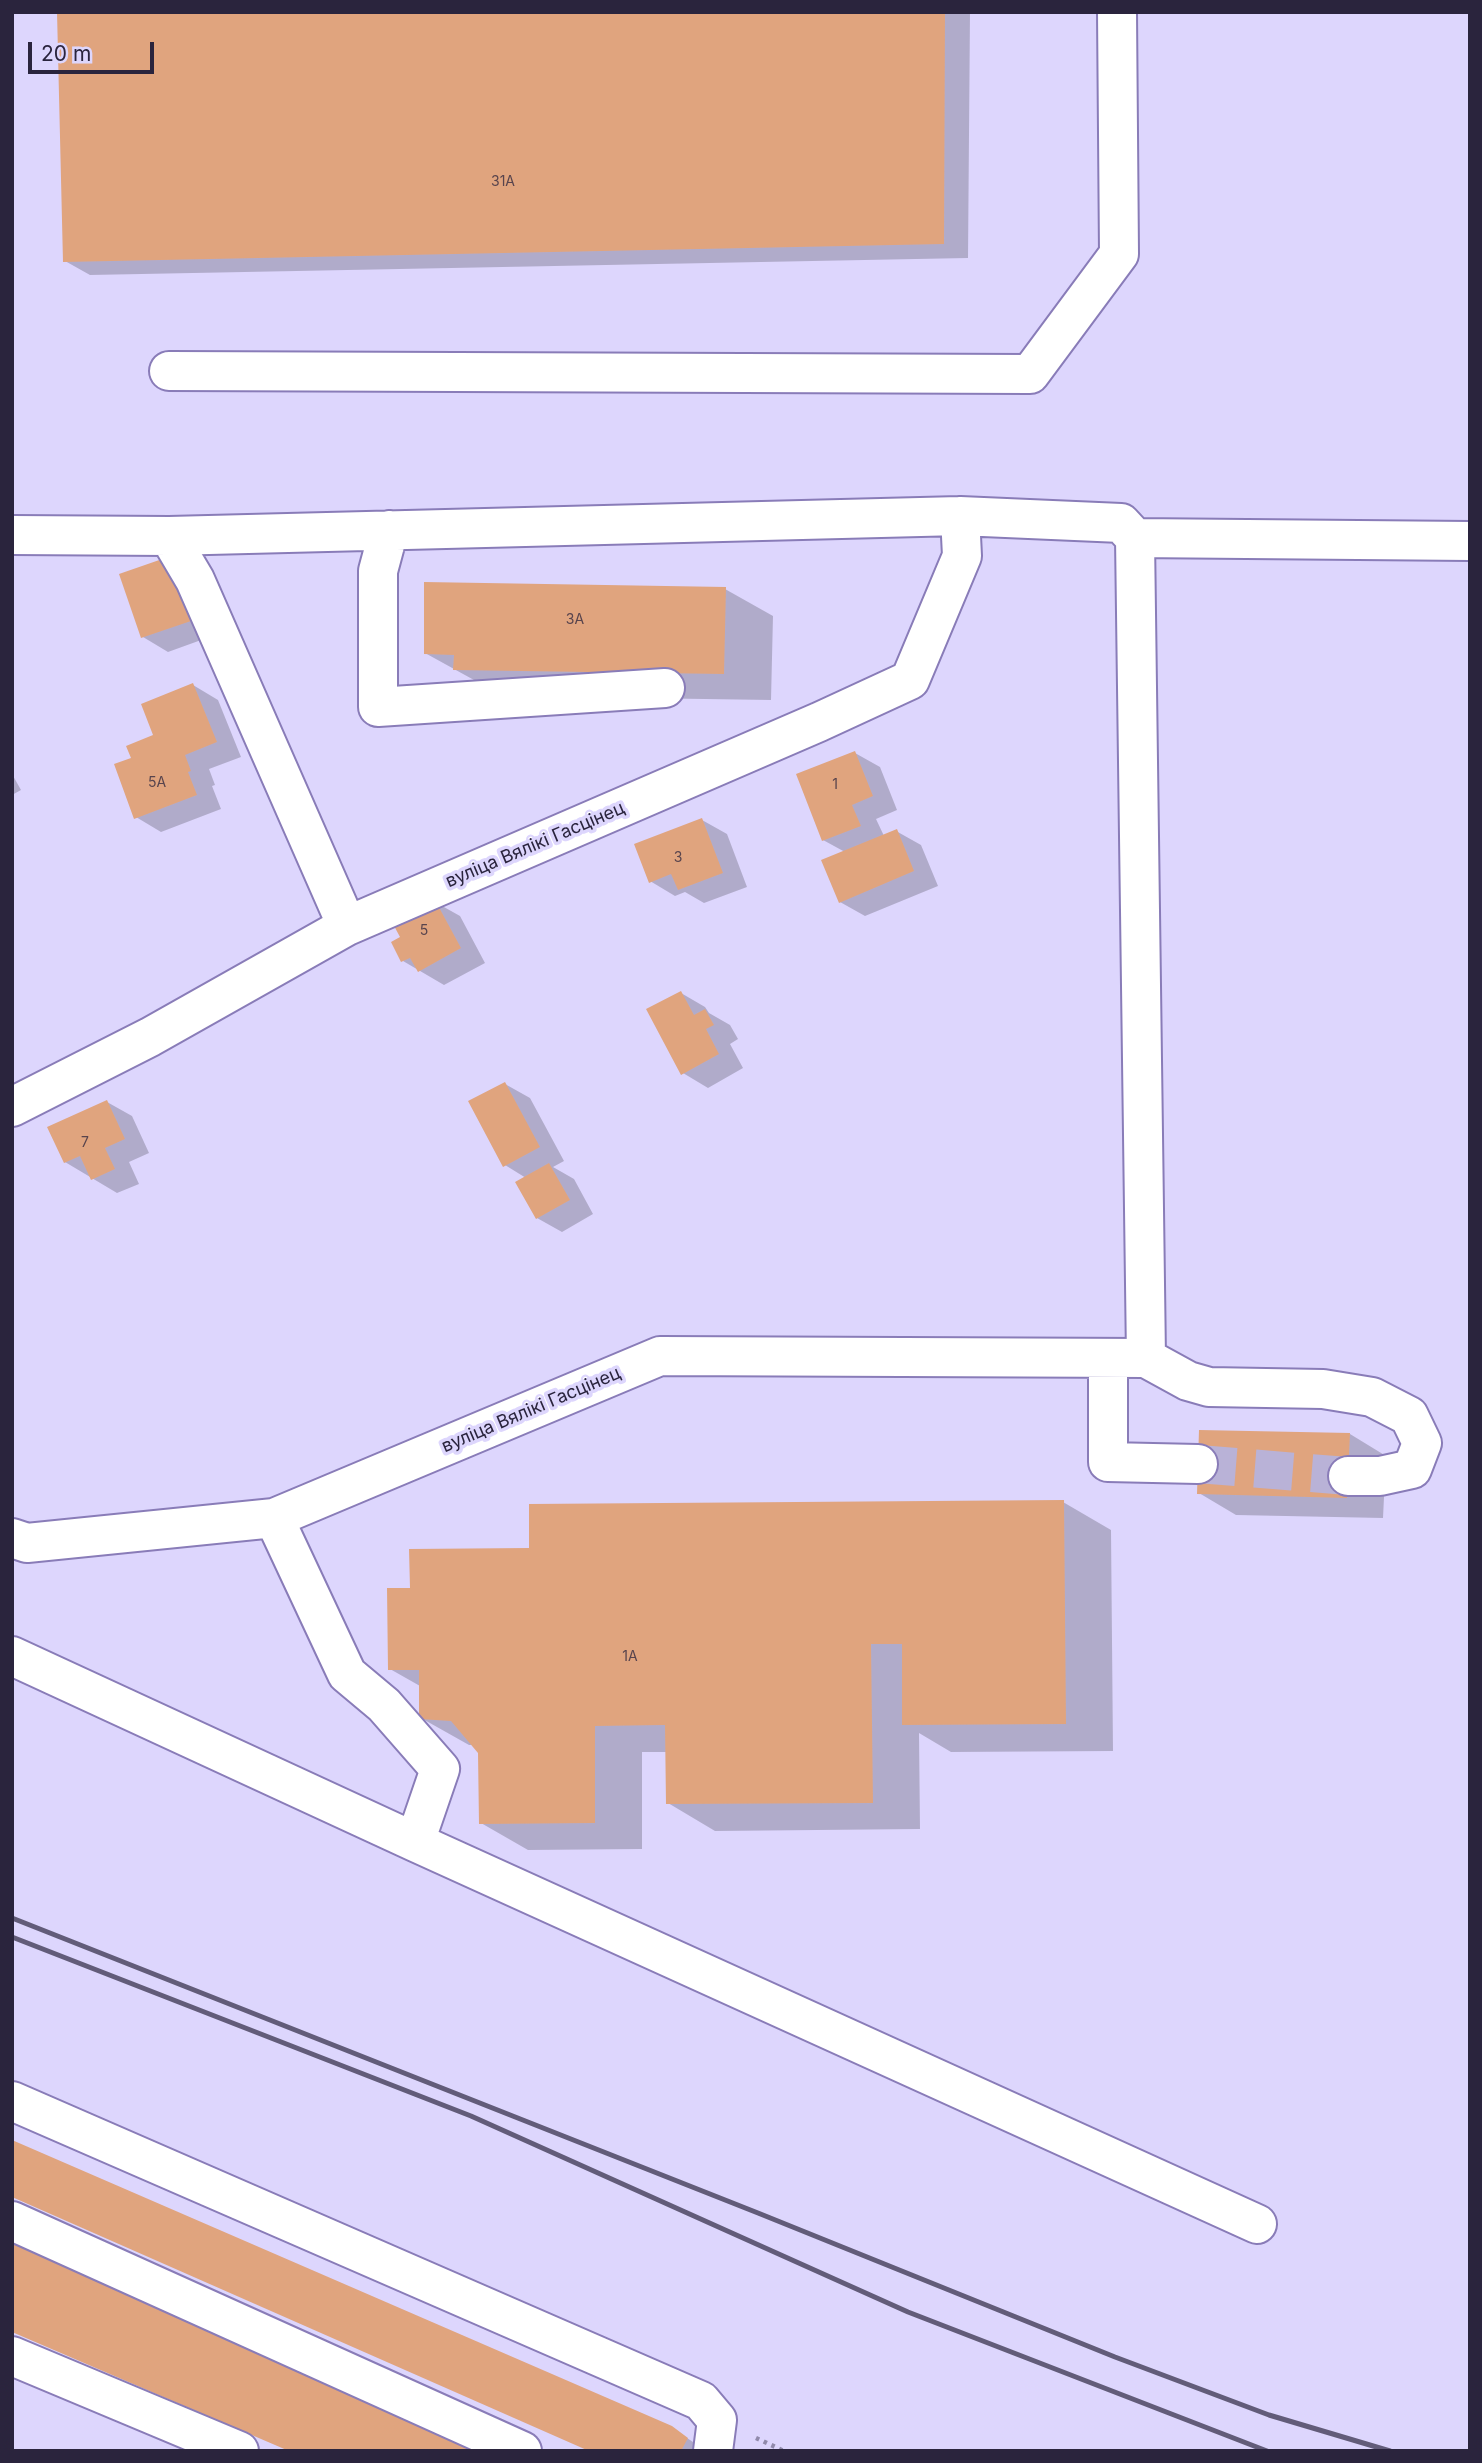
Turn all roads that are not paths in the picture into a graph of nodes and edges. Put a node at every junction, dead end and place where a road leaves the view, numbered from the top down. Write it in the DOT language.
graph roads {
  1 [pos="1117,12"];
  2 [pos="169,371"];
  3 [pos="960,516"];
  4 [pos="389,530"];
  5 [pos="12,536"];
  6 [pos="169,536"];
  7 [pos="1135,537"];
  8 [pos="1470,541"];
  9 [pos="665,688"];
  10 [pos="347,926"];
  11 [pos="12,1107"];
  12 [pos="1108,1358"];
  13 [pos="1146,1358"];
  14 [pos="1198,1464"];
  15 [pos="1364,1476"];
  16 [pos="274,1518"];
  17 [pos="12,1538"];
  18 [pos="12,1656"];
  19 [pos="415,1842"];
  20 [pos="12,2101"];
  21 [pos="12,2221"];
  22 [pos="1257,2224"];
  23 [pos="12,2356"];
  24 [pos="239,2451"];
  25 [pos="522,2451"];
  26 [pos="713,2451"];
  1 -- 2 [label="street"];
  3 -- 4 [label="street"];
  3 -- 7 [label="street"];
  3 -- 10 [label="street, вуліца Вялікі Гасцінец"];
  4 -- 6 [label="street"];
  4 -- 9 [label="street"];
  5 -- 6 [label="street"];
  6 -- 10 [label="street"];
  7 -- 8 [label="street"];
  7 -- 13 [label="street"];
  10 -- 11 [label="street, вуліца Вялікі Гасцінец"];
  12 -- 13 [label="street, вуліца Вялікі Гасцінец"];
  12 -- 14 [label="street"];
  12 -- 16 [label="street, вуліца Вялікі Гасцінец"];
  13 -- 15 [label="street"];
  16 -- 17 [label="street, вуліца Вялікі Гасцінец"];
  16 -- 19 [label="street"];
  18 -- 19 [label="street"];
  19 -- 22 [label="street"];
  20 -- 26 [label="street"];
  21 -- 25 [label="street"];
  23 -- 24 [label="street"];
}
